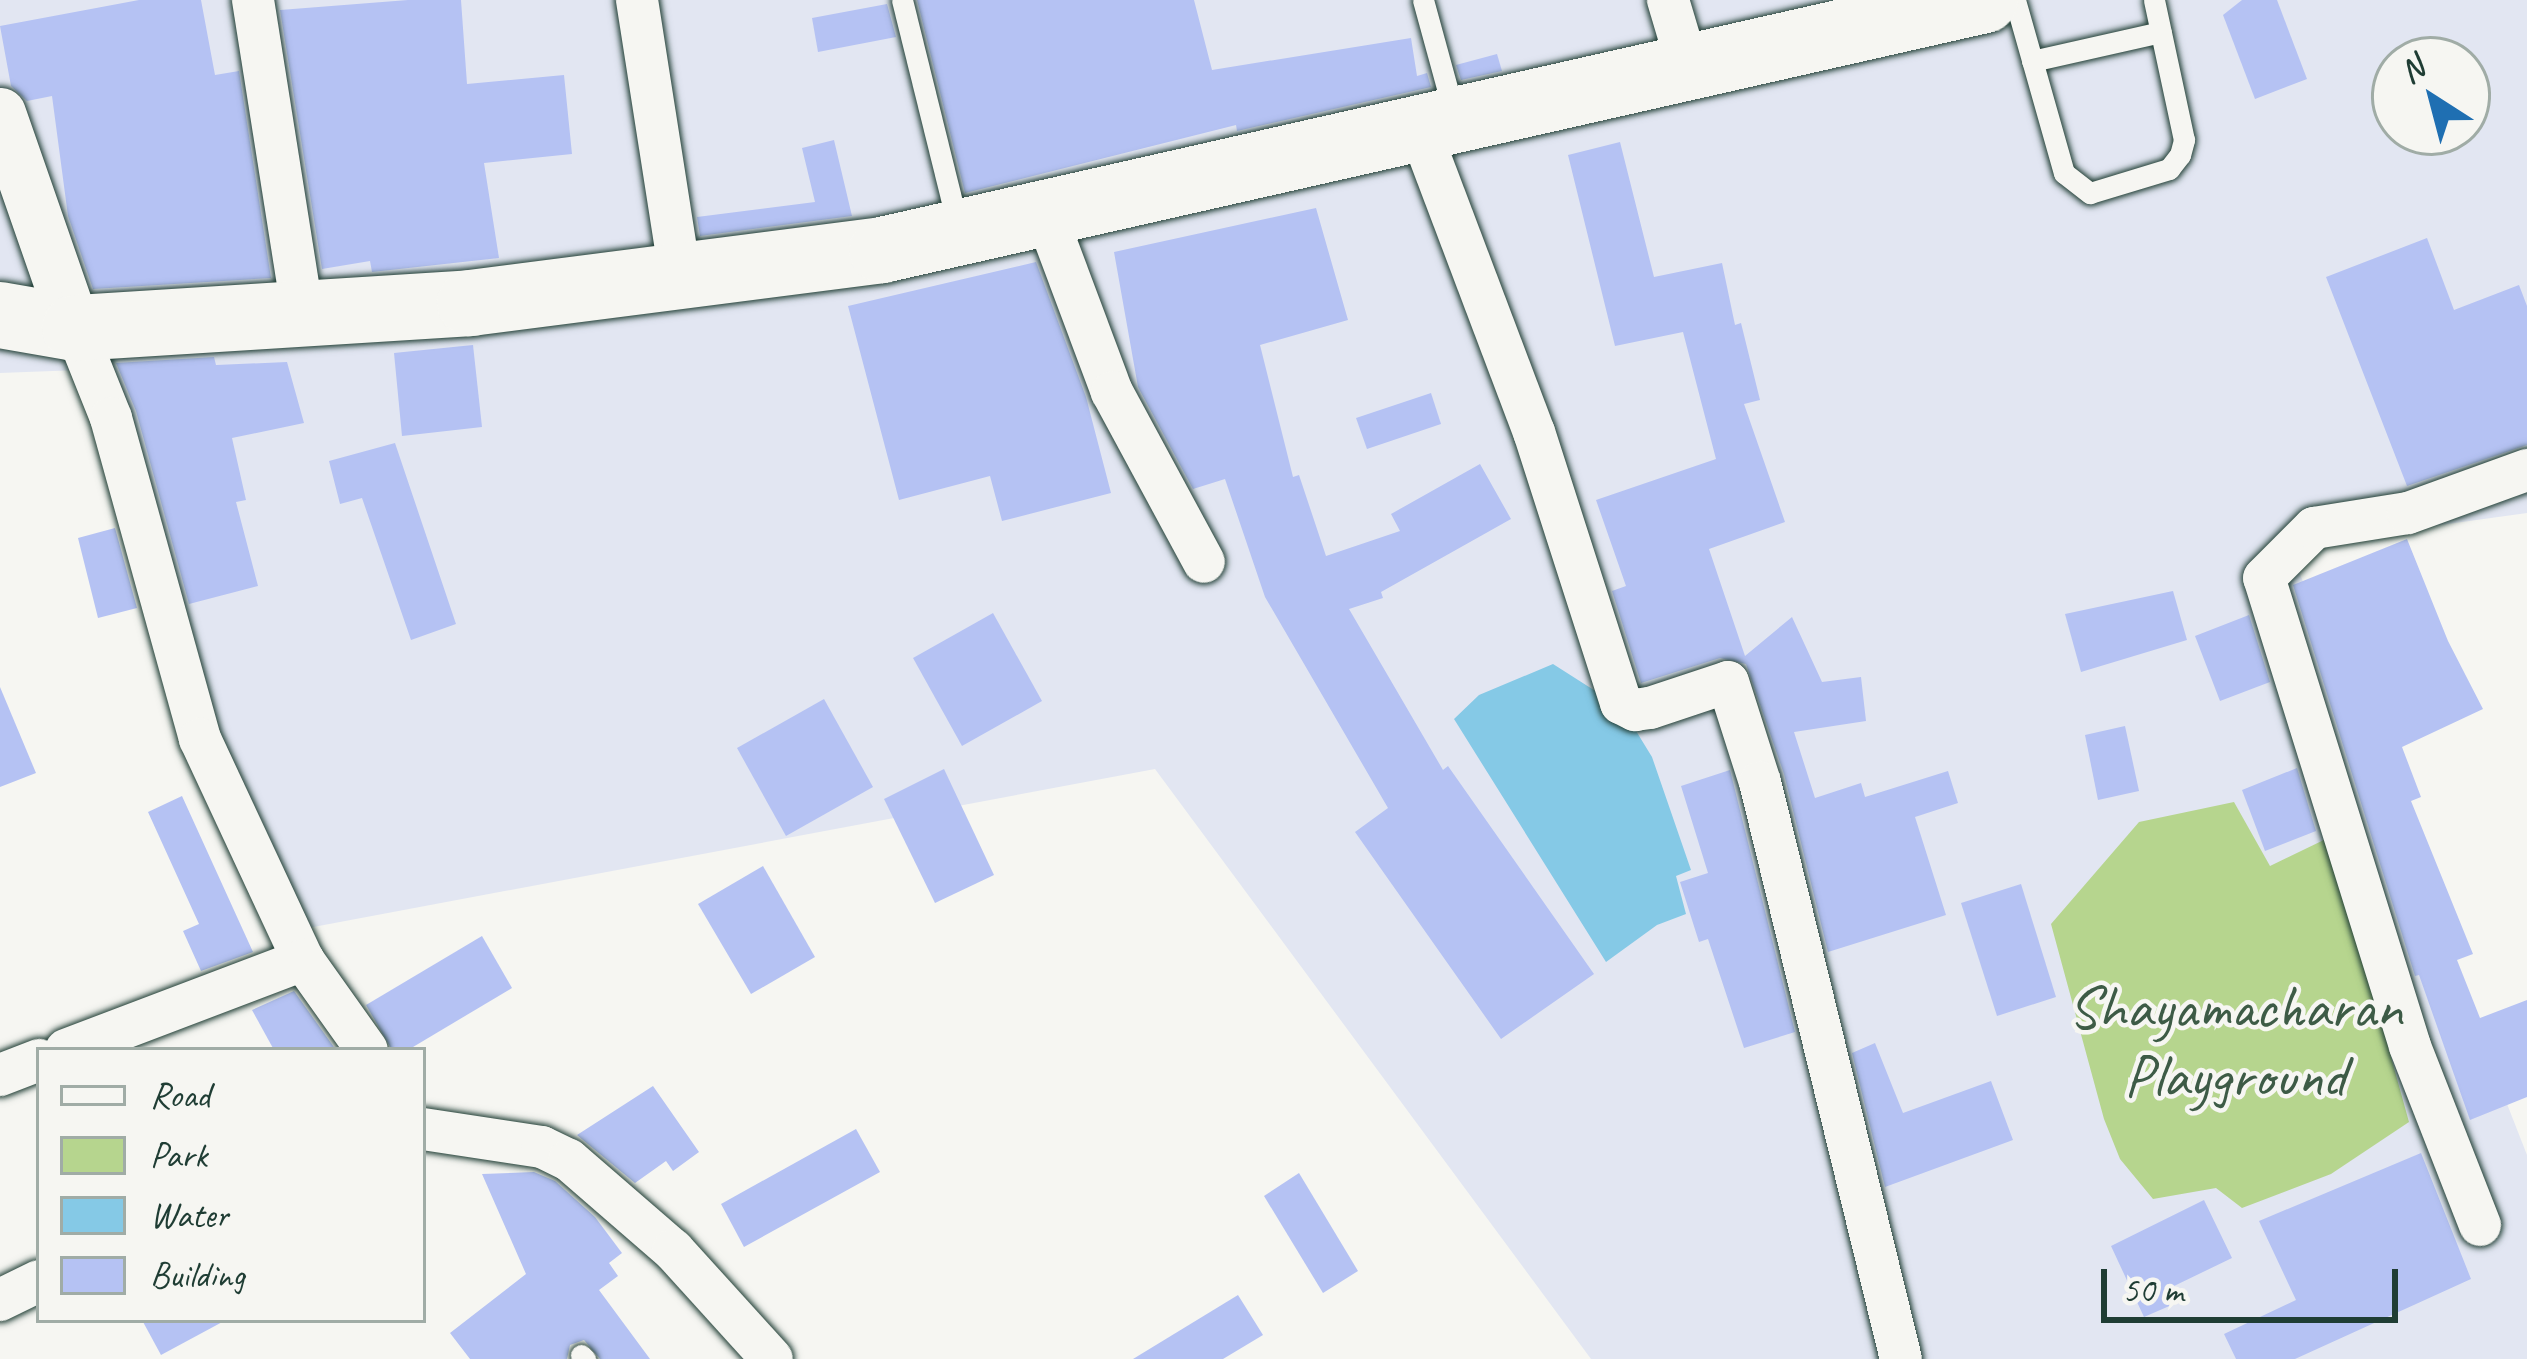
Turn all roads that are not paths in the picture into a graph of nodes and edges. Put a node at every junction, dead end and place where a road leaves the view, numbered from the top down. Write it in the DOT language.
graph roads {
  1 [pos="253,0"];
  2 [pos="638,0"];
  3 [pos="902,0"];
  4 [pos="1423,0"];
  5 [pos="1667,0"];
  6 [pos="1985,0"];
  7 [pos="2015,0"];
  8 [pos="2154,0"];
  9 [pos="2161,32"];
  10 [pos="2032,62"];
  11 [pos="1688,67"];
  12 [pos="0,113"];
  13 [pos="1437,124"];
  14 [pos="1046,213"];
  15 [pos="960,232"];
  16 [pos="680,276"];
  17 [pos="302,314"];
  18 [pos="0,315"];
  19 [pos="76,328"];
  20 [pos="2527,470"];
  21 [pos="1204,562"];
  22 [pos="303,960"];
  23 [pos="74,1047"];
  24 [pos="365,1047"];
  25 [pos="36,1061"];
  26 [pos="0,1075"];
  27 [pos="426,1129"];
  28 [pos="2480,1225"];
  29 [pos="36,1282"];
  30 [pos="0,1300"];
  31 [pos="772,1359"];
  32 [pos="1900,1359"];
  1 -- 17 [label="street"];
  2 -- 16 [label="street"];
  3 -- 15 [label="lane"];
  4 -- 13 [label="lane"];
  5 -- 11 [label="street"];
  6 -- 11 [label="main road"];
  7 -- 10 [label="lane"];
  8 -- 9 [label="lane"];
  9 -- 10 [label="lane"];
  9 -- 10 [label="lane"];
  11 -- 13 [label="main road"];
  12 -- 19 [label="street"];
  13 -- 14 [label="main road"];
  13 -- 32 [label="street"];
  14 -- 15 [label="main road"];
  14 -- 21 [label="street"];
  15 -- 16 [label="main road"];
  16 -- 17 [label="main road"];
  17 -- 19 [label="main road"];
  18 -- 19 [label="main road"];
  19 -- 22 [label="street"];
  20 -- 28 [label="street"];
  22 -- 23 [label="street"];
  22 -- 24 [label="street"];
  25 -- 26 [label="street"];
  27 -- 31 [label="street"];
  29 -- 30 [label="street"];
}
